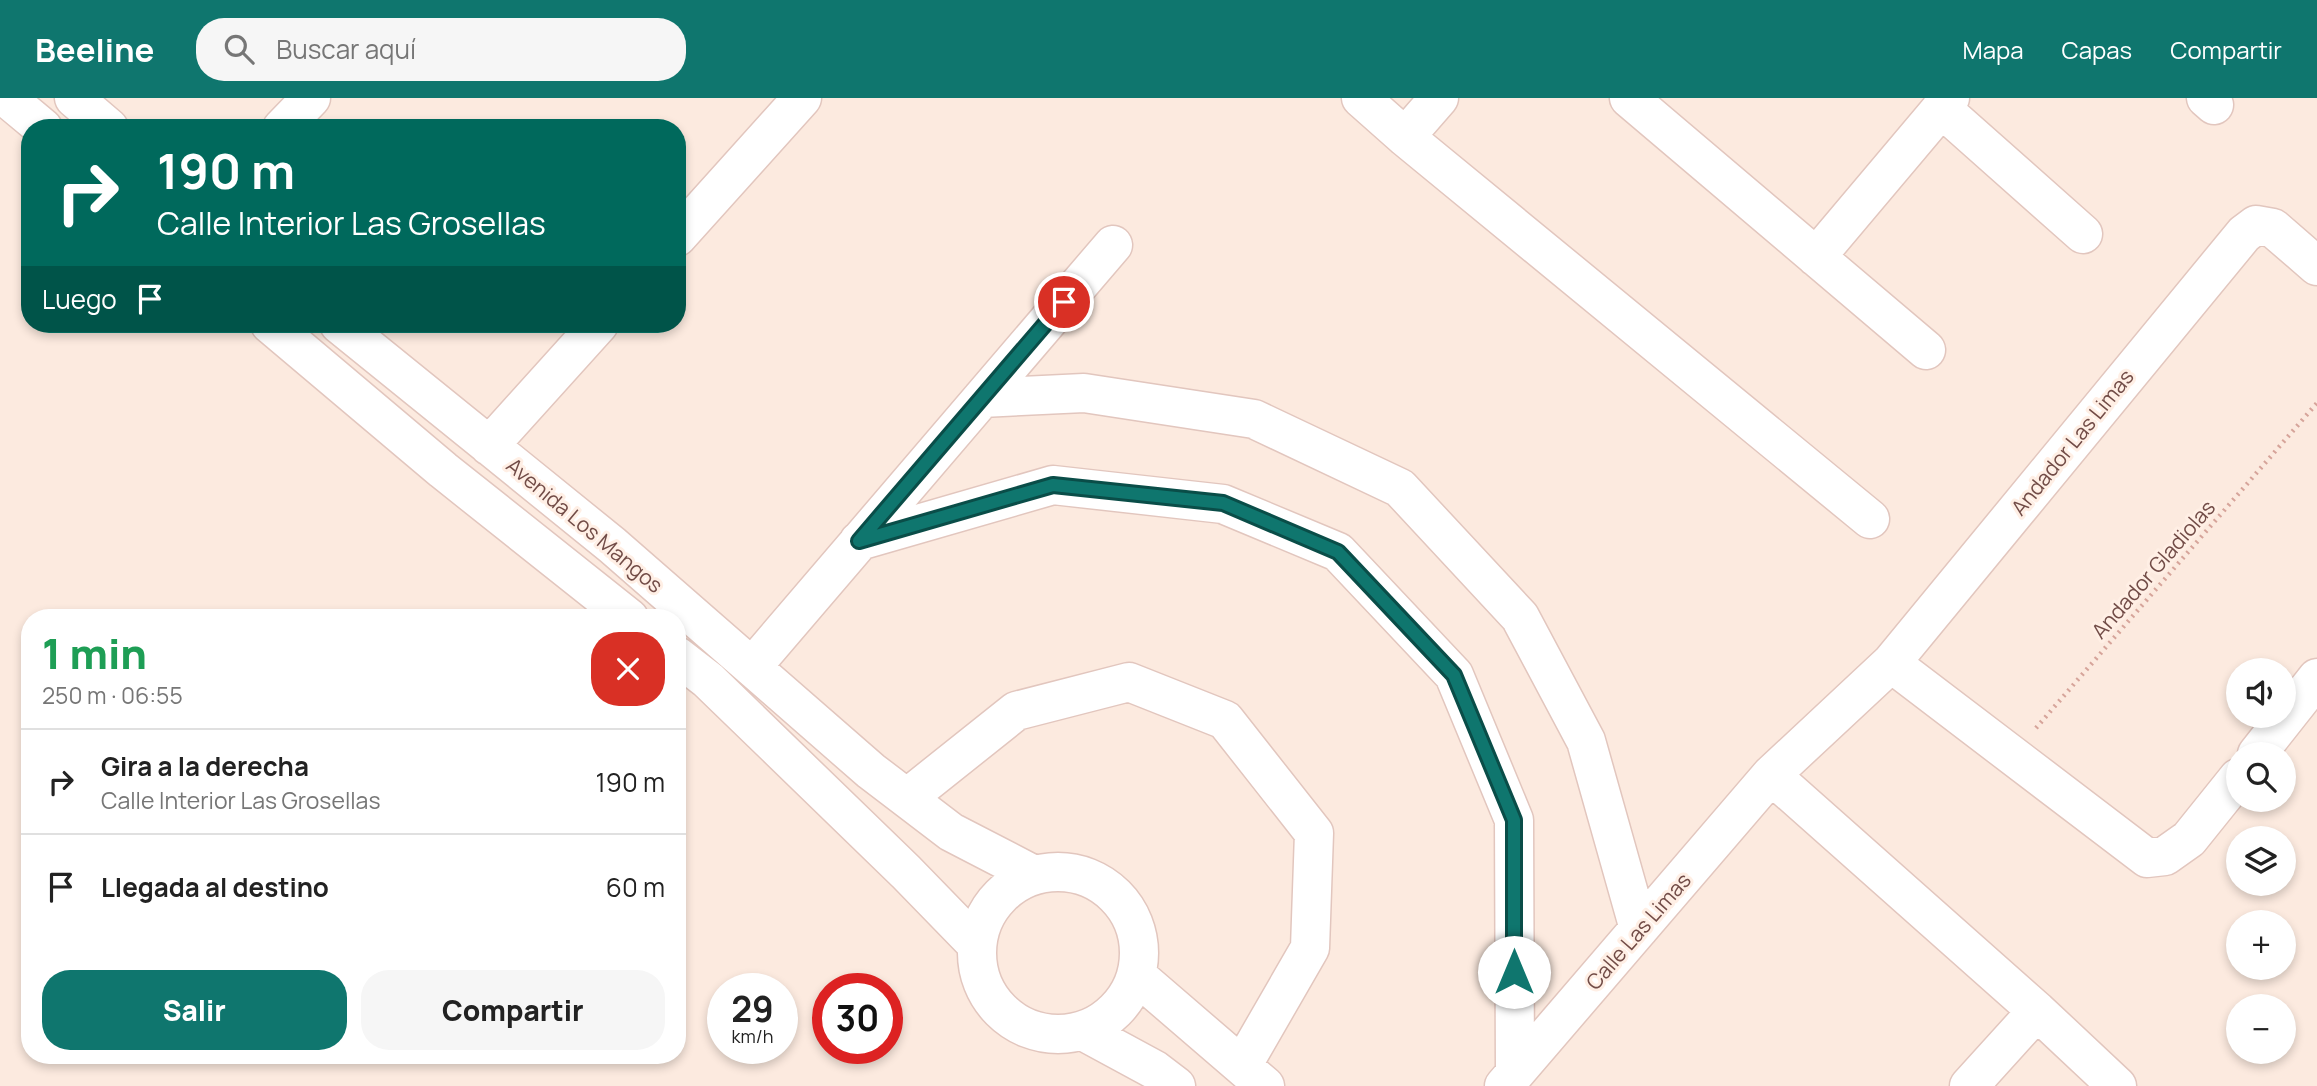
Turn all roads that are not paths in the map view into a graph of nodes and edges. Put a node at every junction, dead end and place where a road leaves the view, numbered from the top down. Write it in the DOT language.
graph roads {
  1 [pos="7,98"];
  2 [pos="74,98"];
  3 [pos="285,98"];
  4 [pos="311,98"];
  5 [pos="802,98"];
  6 [pos="1361,98"];
  7 [pos="1439,98"];
  8 [pos="1629,98"];
  9 [pos="1945,103"];
  10 [pos="32,119"];
  11 [pos="98,119"];
  12 [pos="278,119"];
  13 [pos="291,119"];
  14 [pos="1405,137"];
  15 [pos="686,227"];
  16 [pos="2083,234"];
  17 [pos="1113,245"];
  18 [pos="1816,257"];
  19 [pos="2317,265"];
  20 [pos="281,333"];
  21 [pos="591,333"];
  22 [pos="352,334"];
  23 [pos="1926,350"];
  24 [pos="337,379"];
  25 [pos="982,398"];
  26 [pos="489,446"];
  27 [pos="562,505"];
  28 [pos="1870,519"];
  29 [pos="531,540"];
  30 [pos="859,541"];
  31 [pos="618,609"];
  32 [pos="684,609"];
  33 [pos="686,611"];
  34 [pos="686,663"];
  35 [pos="1891,663"];
  36 [pos="752,667"];
  37 [pos="2317,678"];
  38 [pos="2266,742"];
  39 [pos="1771,775"];
  40 [pos="2226,793"];
  41 [pos="907,798"];
  42 [pos="1034,875"];
  43 [pos="1639,929"];
  44 [pos="977,945"];
  45 [pos="1136,975"];
  46 [pos="2037,1011"];
  47 [pos="1083,1031"];
  48 [pos="1254,1076"];
  49 [pos="1509,1080"];
  50 [pos="1175,1086"];
  51 [pos="1969,1086"];
  52 [pos="2117,1086"];
  1 -- 10 [label="street"];
  2 -- 11 [label="street"];
  3 -- 12 [label="street"];
  4 -- 13 [label="street"];
  5 -- 15 [label="street"];
  6 -- 14 [label="street"];
  7 -- 14 [label="street"];
  8 -- 18 [label="street"];
  9 -- 16 [label="street"];
  9 -- 18 [label="street"];
  14 -- 28 [label="street"];
  17 -- 25 [label="street"];
  18 -- 23 [label="street"];
  19 -- 35 [label="street, Andador Las Limas"];
  20 -- 24 [label="street, Avenida Los Mangos"];
  21 -- 26 [label="street"];
  22 -- 24 [label="street"];
  22 -- 26 [label="street, Avenida Los Mangos"];
  24 -- 29 [label="street, Avenida Los Mangos"];
  25 -- 30 [label="street"];
  25 -- 43 [label="street"];
  26 -- 27 [label="street, Avenida Los Mangos"];
  27 -- 29 [label="street"];
  27 -- 32 [label="street, Avenida Los Mangos"];
  29 -- 31 [label="street, Avenida Los Mangos"];
  30 -- 36 [label="street"];
  30 -- 49 [label="street"];
  33 -- 36 [label="street, Avenida Los Mangos"];
  34 -- 44 [label="street"];
  35 -- 39 [label="street, Andador Las Limas"];
  35 -- 40 [label="street"];
  36 -- 41 [label="street, Avenida Los Mangos"];
  37 -- 38 [label="street"];
  39 -- 43 [label="street, Calle Las Limas"];
  39 -- 46 [label="street"];
  41 -- 42 [label="street, Avenida Los Mangos"];
  41 -- 48 [label="street"];
  42 -- 44 [label="street"];
  42 -- 45 [label="street"];
  43 -- 49 [label="street, Calle Las Limas"];
  44 -- 47 [label="street"];
  45 -- 47 [label="street"];
  45 -- 48 [label="street"];
  46 -- 51 [label="street"];
  46 -- 52 [label="street"];
  47 -- 50 [label="street"];
}
